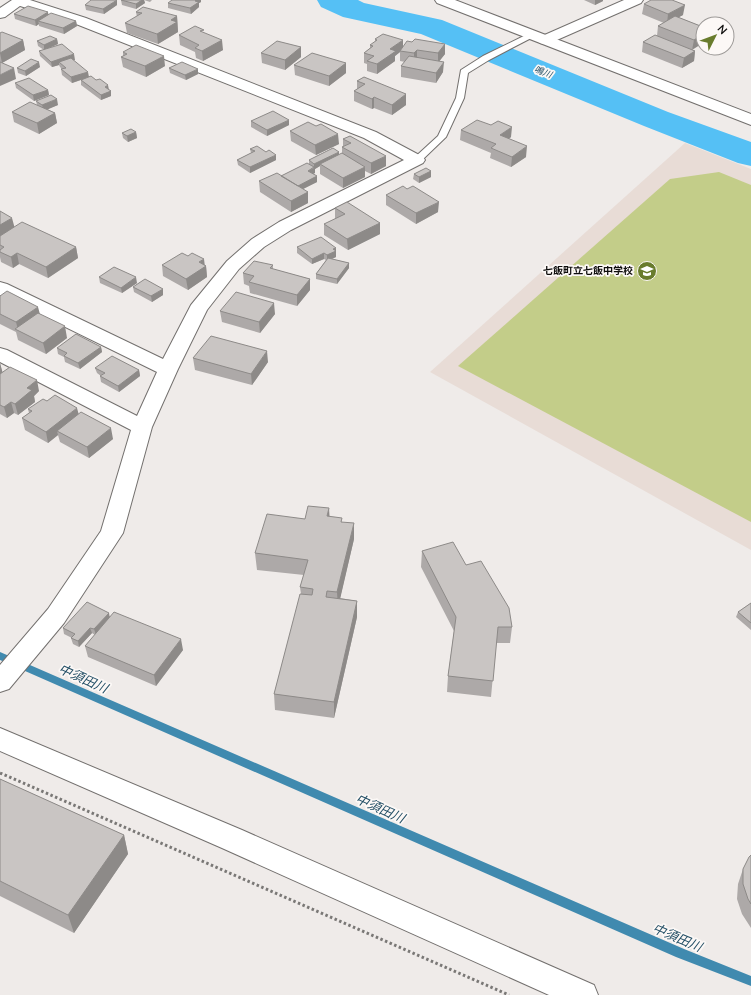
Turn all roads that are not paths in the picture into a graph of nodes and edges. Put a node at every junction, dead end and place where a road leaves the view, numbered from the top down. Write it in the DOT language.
graph roads {
  1 [pos="442,0"];
  2 [pos="636,0"];
  3 [pos="20,1"];
  4 [pos="2,11"];
  5 [pos="539,38"];
  6 [pos="751,120"];
  7 [pos="417,160"];
  8 [pos="0,288"];
  9 [pos="0,354"];
  10 [pos="168,369"];
  11 [pos="142,427"];
  12 [pos="0,682"];
  13 [pos="0,739"];
  14 [pos="583,995"];
  1 -- 5 [label="main road"];
  2 -- 5 [label="main road"];
  3 -- 4 [label="main road"];
  3 -- 7 [label="main road"];
  5 -- 6 [label="main road"];
  5 -- 7 [label="lane"];
  7 -- 10 [label="main road"];
  8 -- 10 [label="main road"];
  9 -- 11 [label="main road"];
  10 -- 11 [label="main road"];
  11 -- 12 [label="main road"];
  13 -- 14 [label="main road"];
}
